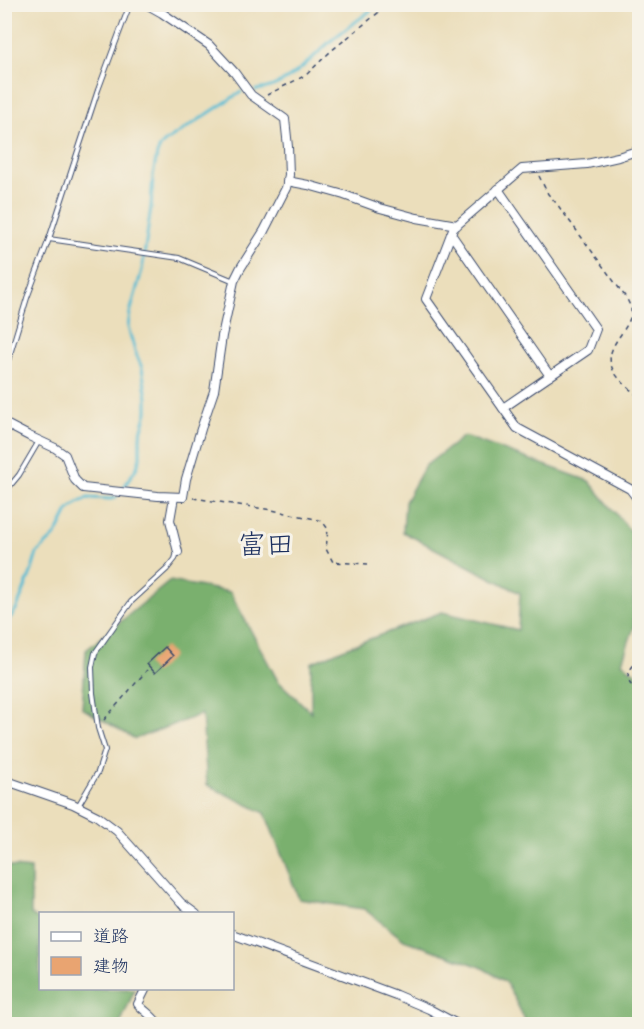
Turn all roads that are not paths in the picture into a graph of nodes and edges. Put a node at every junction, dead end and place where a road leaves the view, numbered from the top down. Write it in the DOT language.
graph roads {
  1 [pos="130,4"];
  2 [pos="146,4"];
  3 [pos="639,150"];
  4 [pos="287,182"];
  5 [pos="498,189"];
  6 [pos="456,225"];
  7 [pos="451,234"];
  8 [pos="49,239"];
  9 [pos="234,281"];
  10 [pos="4,374"];
  11 [pos="550,376"];
  12 [pos="503,408"];
  13 [pos="4,423"];
  14 [pos="39,440"];
  15 [pos="4,493"];
  16 [pos="174,496"];
  17 [pos="639,502"];
  18 [pos="178,552"];
  19 [pos="4,780"];
  20 [pos="77,806"];
  21 [pos="186,911"];
  22 [pos="234,935"];
  23 [pos="145,990"];
  24 [pos="158,1024"];
  25 [pos="457,1024"];
  1 -- 8 [label="lane"];
  2 -- 4 [label="street"];
  3 -- 5 [label="street"];
  4 -- 6 [label="street"];
  4 -- 9 [label="street"];
  5 -- 6 [label="street"];
  5 -- 11 [label="street"];
  6 -- 7 [label="street"];
  7 -- 11 [label="street"];
  7 -- 12 [label="street"];
  8 -- 9 [label="lane"];
  8 -- 10 [label="lane"];
  9 -- 16 [label="street"];
  11 -- 12 [label="street"];
  12 -- 17 [label="street"];
  13 -- 14 [label="street"];
  14 -- 15 [label="lane"];
  14 -- 16 [label="street"];
  16 -- 18 [label="street"];
  18 -- 20 [label="lane"];
  19 -- 20 [label="street"];
  20 -- 21 [label="street"];
  22 -- 25 [label="street"];
  23 -- 24 [label="street"];
}
